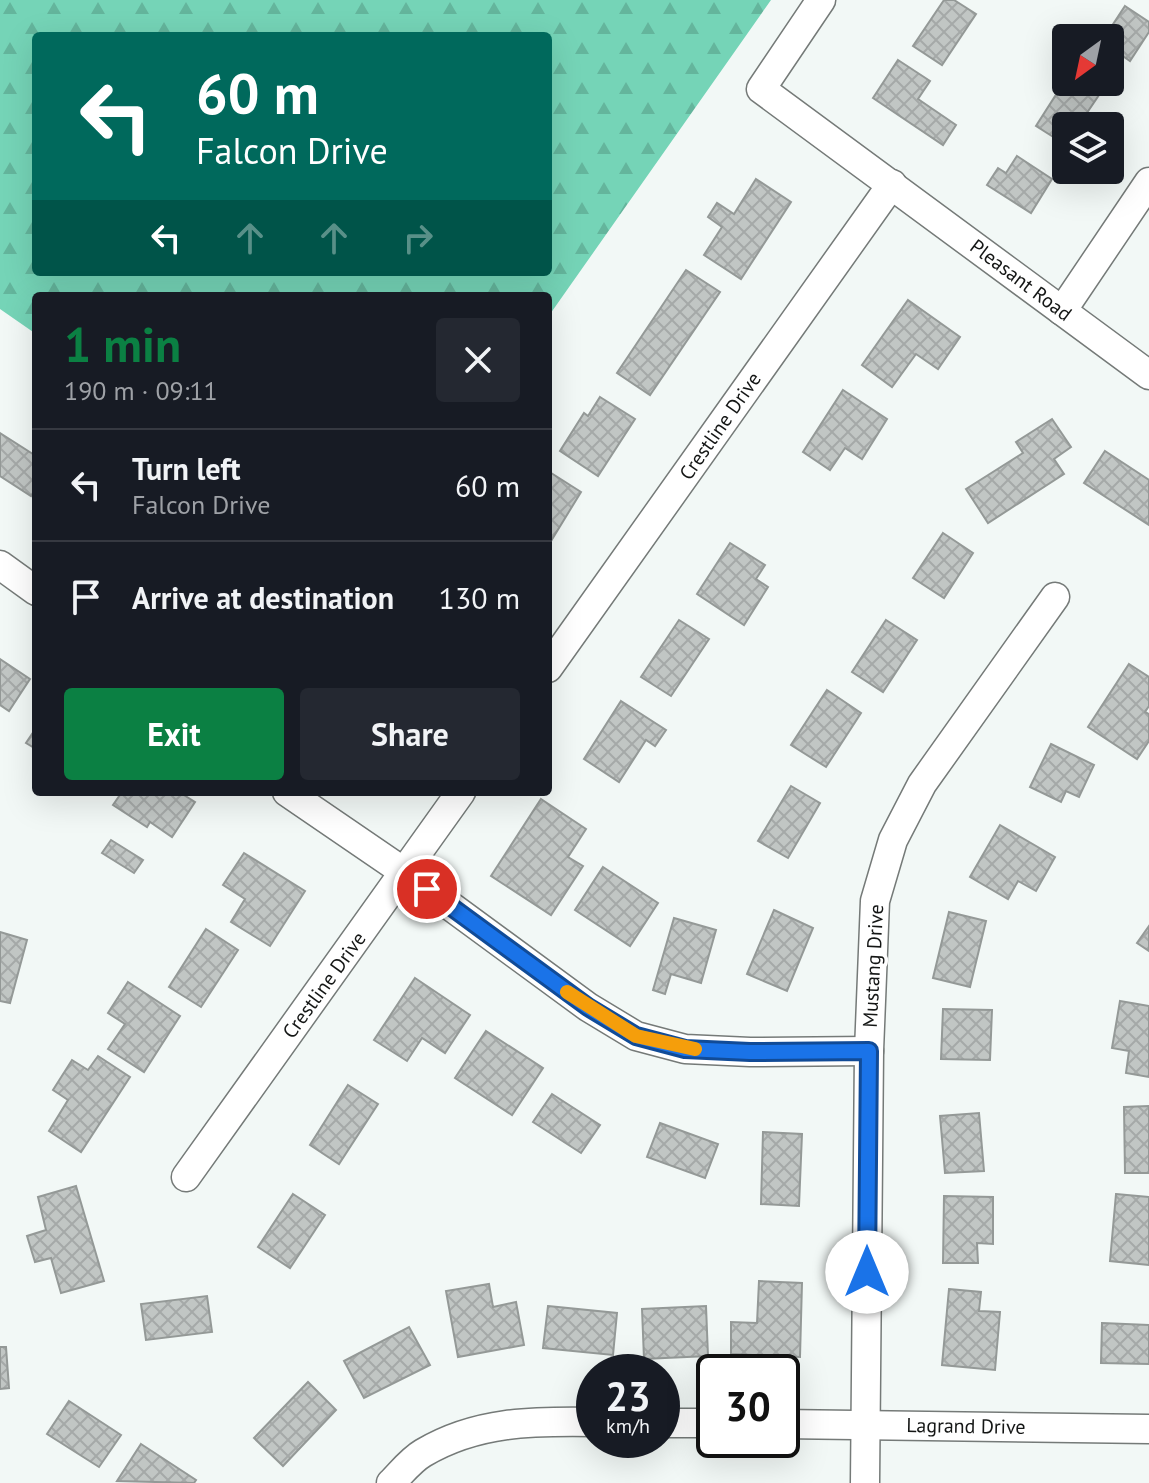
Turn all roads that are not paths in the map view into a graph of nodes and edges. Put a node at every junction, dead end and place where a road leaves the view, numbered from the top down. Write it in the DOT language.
graph roads {
  1 [pos="821,0"];
  2 [pos="1149,182"];
  3 [pos="892,184"];
  4 [pos="1062,311"];
  5 [pos="1149,375"];
  6 [pos="0,565"];
  7 [pos="32,588"];
  8 [pos="1055,597"];
  9 [pos="552,662"];
  10 [pos="293,796"];
  11 [pos="458,796"];
  12 [pos="404,872"];
  13 [pos="869,1051"];
  14 [pos="186,1177"];
  15 [pos="576,1422"];
  16 [pos="800,1424"];
  17 [pos="866,1425"];
  18 [pos="1149,1429"];
  19 [pos="391,1483"];
  20 [pos="865,1483"];
  1 -- 3 [label="street, Pleasant Road"];
  2 -- 4 [label="street"];
  3 -- 4 [label="street, Pleasant Road"];
  3 -- 9 [label="street, Crestline Drive"];
  4 -- 5 [label="street, Pleasant Road"];
  6 -- 7 [label="street"];
  8 -- 13 [label="street, Mustang Drive"];
  10 -- 12 [label="street"];
  11 -- 12 [label="street, Crestline Drive"];
  12 -- 13 [label="street"];
  12 -- 14 [label="street, Crestline Drive"];
  13 -- 17 [label="street, Mustang Drive"];
  15 -- 19 [label="street"];
  16 -- 17 [label="street, Lagrand Drive"];
  17 -- 18 [label="street, Lagrand Drive"];
  17 -- 20 [label="street, Mustang Drive"];
}
